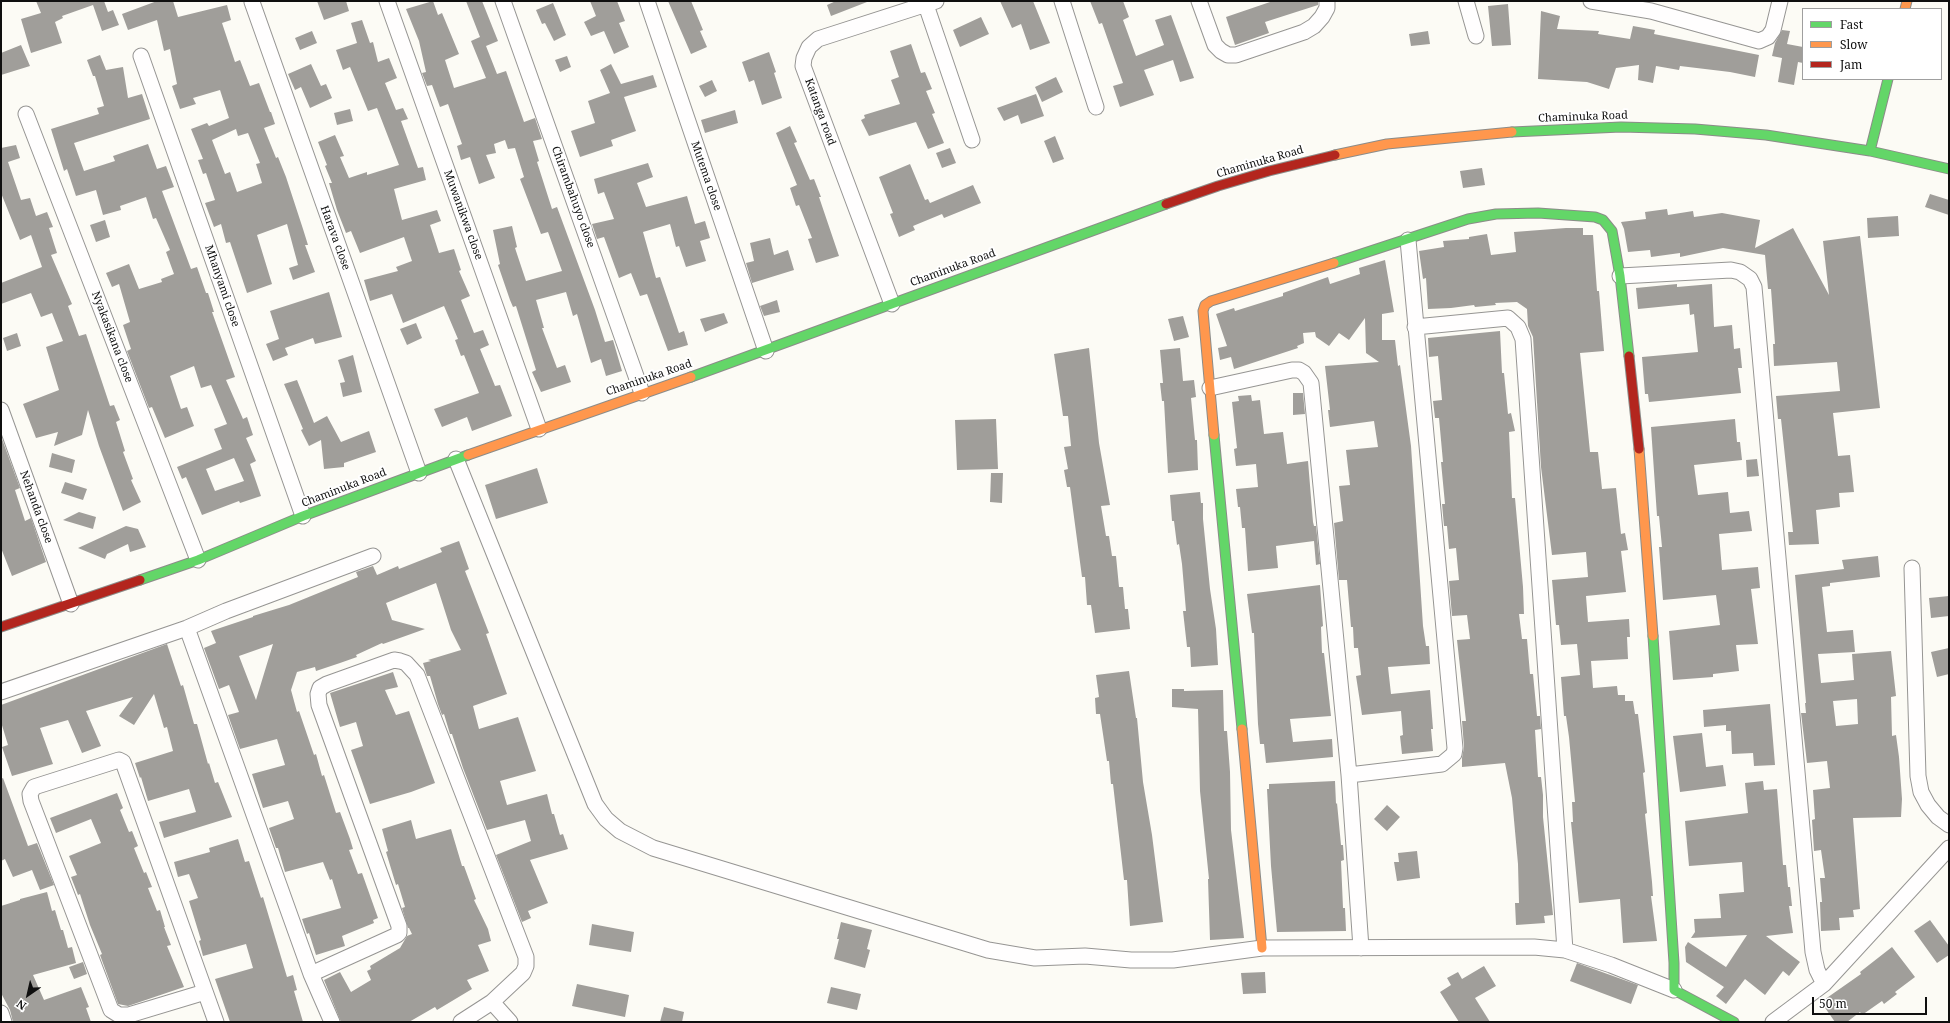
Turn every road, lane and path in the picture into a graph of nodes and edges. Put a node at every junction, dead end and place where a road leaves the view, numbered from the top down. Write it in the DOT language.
graph roads {
  1 [pos="387,1"];
  2 [pos="503,1"];
  3 [pos="647,1"];
  4 [pos="1062,1"];
  5 [pos="1199,1"];
  6 [pos="1327,1"];
  7 [pos="1466,1"];
  8 [pos="1591,1"];
  9 [pos="1780,1"];
  10 [pos="252,2"];
  11 [pos="931,3"];
  12 [pos="1652,6"];
  13 [pos="1476,36"];
  14 [pos="141,56"];
  15 [pos="1888,80"];
  16 [pos="1096,108"];
  17 [pos="26,114"];
  18 [pos="972,140"];
  19 [pos="1870,151"];
  20 [pos="1949,169"];
  21 [pos="1408,240"];
  22 [pos="1620,276"];
  23 [pos="892,304"];
  24 [pos="1415,327"];
  25 [pos="766,352"];
  26 [pos="1210,388"];
  27 [pos="642,393"];
  28 [pos="1,410"];
  29 [pos="539,429"];
  30 [pos="456,459"];
  31 [pos="419,473"];
  32 [pos="303,516"];
  33 [pos="373,556"];
  34 [pos="198,560"];
  35 [pos="1912,568"];
  36 [pos="72,604"];
  37 [pos="1,627"];
  38 [pos="187,628"];
  39 [pos="1,692"];
  40 [pos="1349,775"];
  41 [pos="1949,825"];
  42 [pos="1946,856"];
  43 [pos="1262,948"];
  44 [pos="1361,948"];
  45 [pos="1565,950"];
  46 [pos="311,974"];
  47 [pos="1824,984"];
  48 [pos="1674,990"];
  49 [pos="205,992"];
  50 [pos="492,1002"];
  51 [pos="1,1013"];
  52 [pos="4,1022"];
  53 [pos="216,1022"];
  54 [pos="332,1022"];
  55 [pos="462,1022"];
  56 [pos="510,1022"];
  57 [pos="1734,1022"];
  58 [pos="1773,1022"];
  1 -- 29 [label="street, Muwanikwa close"];
  2 -- 27 [label="street, Chirambahuyo close"];
  3 -- 25 [label="street, Mutema close"];
  4 -- 16 [label="street"];
  5 -- 6 [label="street"];
  7 -- 13 [label="street"];
  8 -- 12 [label="street"];
  9 -- 12 [label="street"];
  10 -- 31 [label="street, Harava close"];
  11 -- 18 [label="street"];
  11 -- 23 [label="street, Katanga road"];
  14 -- 32 [label="street, Mhanyami close"];
  15 -- 19 [label="main road"];
  17 -- 34 [label="street, Nyakasikana close"];
  19 -- 20 [label="main road, Chaminuka Road"];
  19 -- 23 [label="main road, Chaminuka Road"];
  21 -- 22 [label="main road"];
  21 -- 24 [label="street"];
  21 -- 26 [label="main road"];
  22 -- 47 [label="street"];
  22 -- 48 [label="main road"];
  23 -- 25 [label="main road, Chaminuka Road"];
  24 -- 40 [label="street"];
  24 -- 45 [label="street"];
  25 -- 27 [label="main road, Chaminuka Road"];
  26 -- 40 [label="street"];
  26 -- 43 [label="main road"];
  27 -- 29 [label="main road, Chaminuka Road"];
  28 -- 36 [label="street, Nehanda close"];
  29 -- 30 [label="main road, Chaminuka Road"];
  30 -- 31 [label="main road, Chaminuka Road"];
  30 -- 43 [label="street"];
  31 -- 32 [label="main road, Chaminuka Road"];
  32 -- 34 [label="main road, Chaminuka Road"];
  33 -- 38 [label="street"];
  34 -- 36 [label="main road, Chaminuka Road"];
  35 -- 41 [label="street"];
  36 -- 37 [label="main road, Chaminuka Road"];
  38 -- 39 [label="street"];
  38 -- 46 [label="street"];
  40 -- 44 [label="street"];
  42 -- 47 [label="street"];
  43 -- 44 [label="street"];
  44 -- 45 [label="street"];
  45 -- 48 [label="street"];
  46 -- 50 [label="street"];
  46 -- 54 [label="street"];
  47 -- 58 [label="street"];
  48 -- 57 [label="main road"];
  49 -- 49 [label="street"];
  49 -- 53 [label="street"];
  50 -- 55 [label="street"];
  50 -- 56 [label="street"];
  51 -- 52 [label="street"];
}
